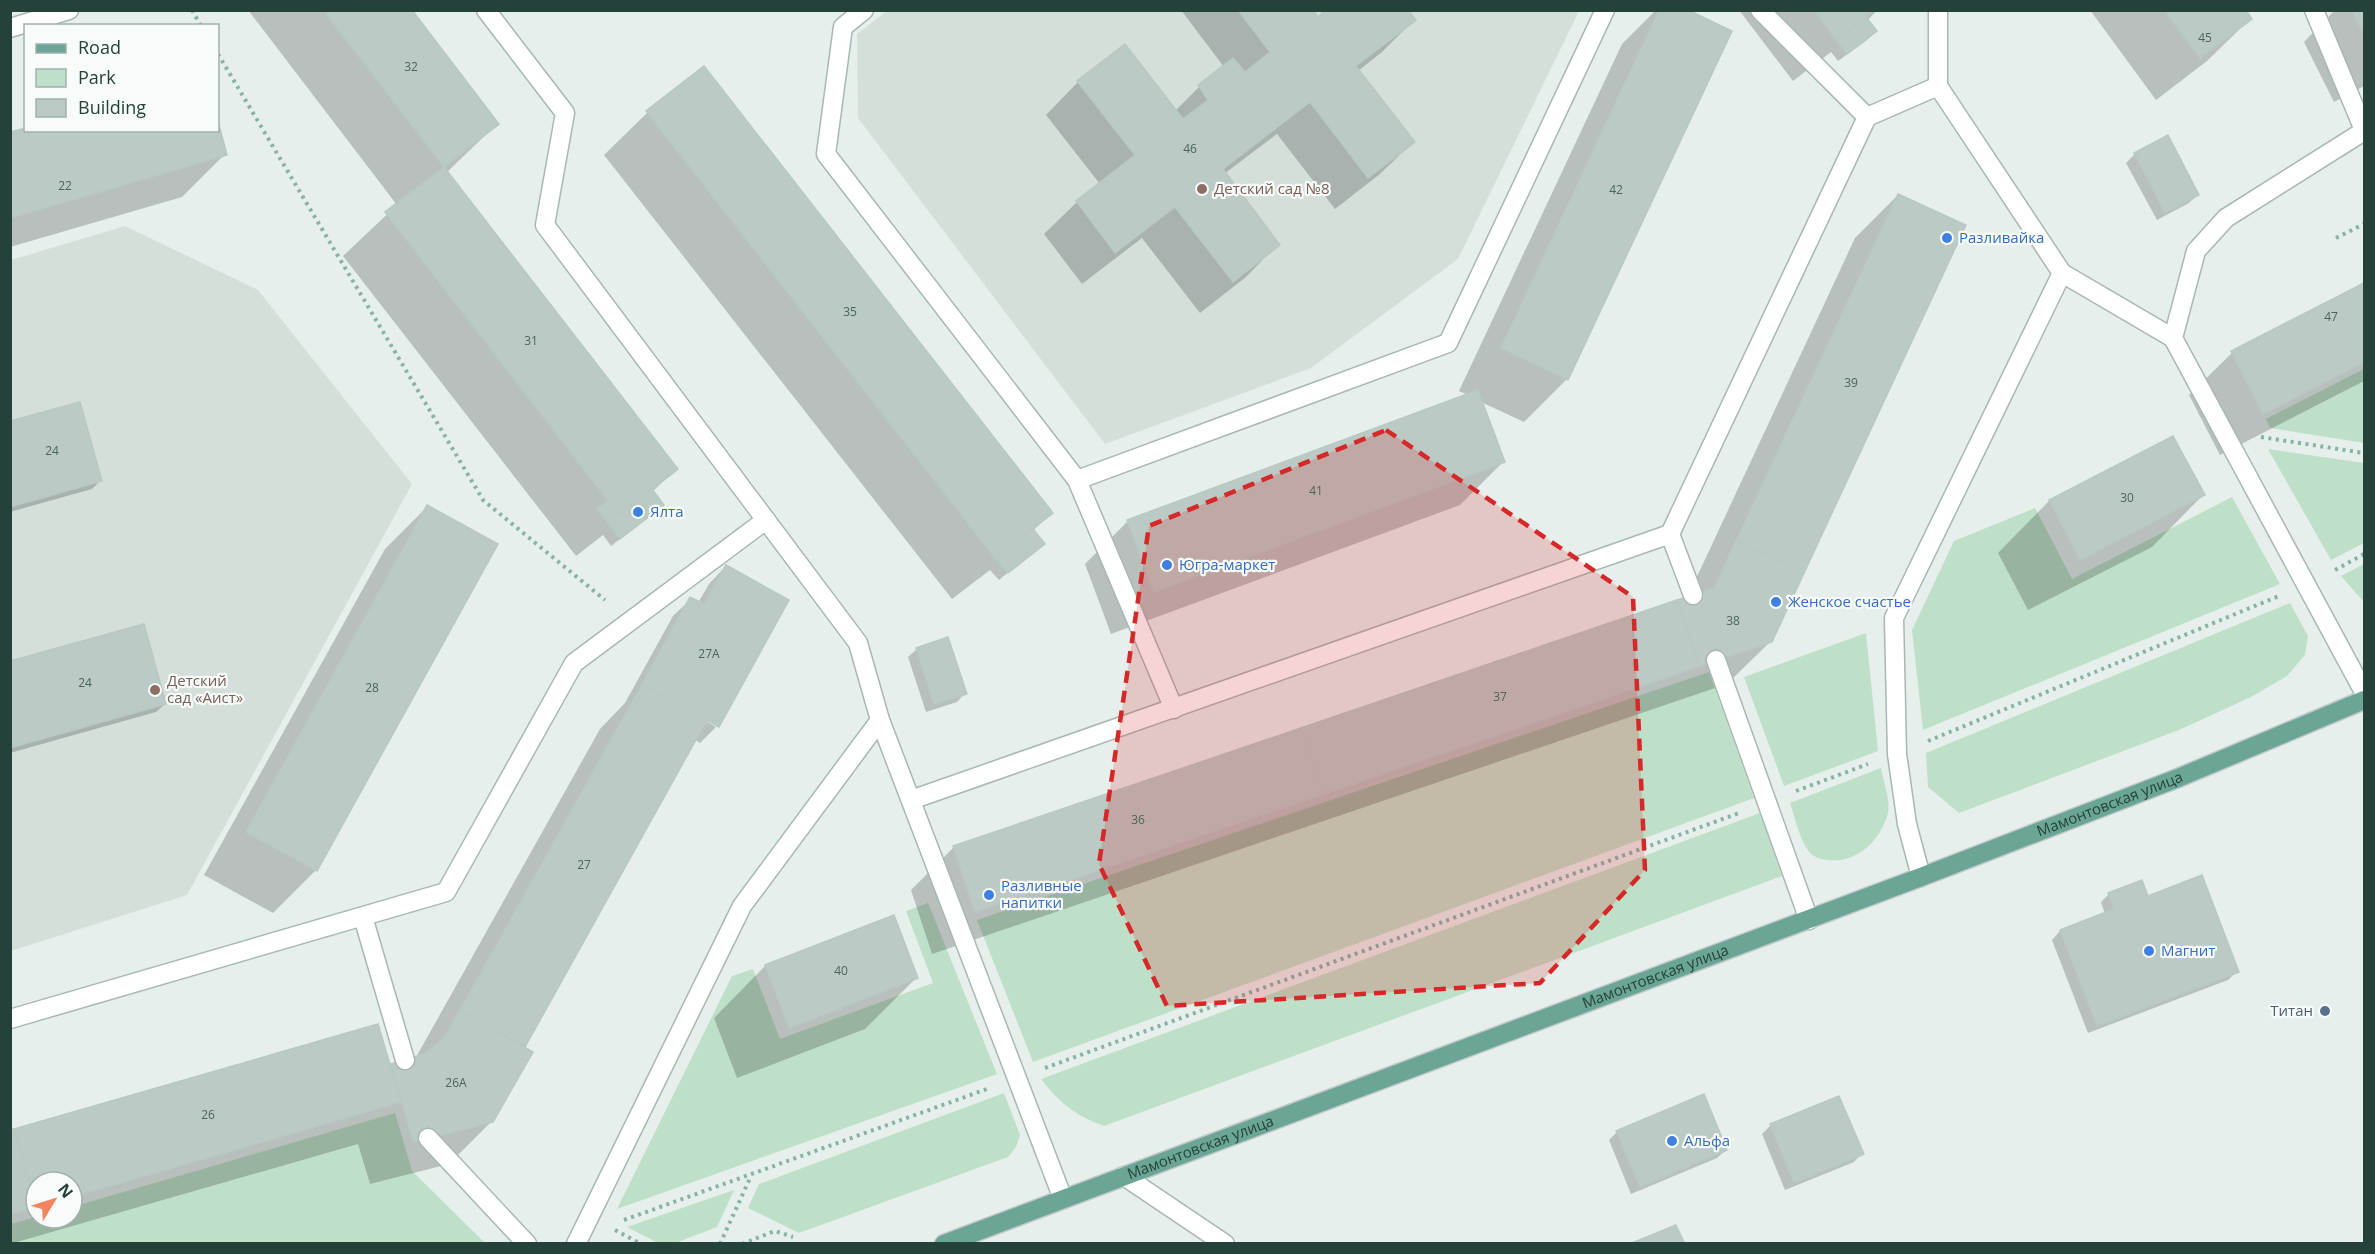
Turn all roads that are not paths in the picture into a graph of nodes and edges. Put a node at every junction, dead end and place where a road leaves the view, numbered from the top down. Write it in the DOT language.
graph roads {
  1 [pos="69,10"];
  2 [pos="486,10"];
  3 [pos="864,10"];
  4 [pos="1605,10"];
  5 [pos="1760,10"];
  6 [pos="1938,10"];
  7 [pos="2314,10"];
  8 [pos="10,28"];
  9 [pos="1938,86"];
  10 [pos="1866,117"];
  11 [pos="2364,131"];
  12 [pos="2062,273"];
  13 [pos="2173,338"];
  14 [pos="1077,480"];
  15 [pos="766,520"];
  16 [pos="1671,534"];
  17 [pos="1693,595"];
  18 [pos="1716,660"];
  19 [pos="2364,692"];
  20 [pos="2364,700"];
  21 [pos="1174,709"];
  22 [pos="880,720"];
  23 [pos="911,800"];
  24 [pos="1921,877"];
  25 [pos="363,917"];
  26 [pos="1809,920"];
  27 [pos="10,1019"];
  28 [pos="405,1060"];
  29 [pos="428,1138"];
  30 [pos="1125,1176"];
  31 [pos="1063,1199"];
  32 [pos="578,1239"];
  33 [pos="527,1244"];
  34 [pos="944,1244"];
  35 [pos="1225,1244"];
  1 -- 8 [label="lane"];
  2 -- 15 [label="lane"];
  3 -- 14 [label="lane"];
  4 -- 14 [label="lane"];
  5 -- 10 [label="lane"];
  6 -- 9 [label="lane"];
  7 -- 11 [label="lane"];
  9 -- 10 [label="lane"];
  9 -- 12 [label="lane"];
  10 -- 16 [label="lane"];
  11 -- 13 [label="lane"];
  12 -- 13 [label="lane"];
  12 -- 24 [label="lane"];
  13 -- 19 [label="lane"];
  14 -- 21 [label="lane"];
  15 -- 22 [label="lane"];
  15 -- 25 [label="lane"];
  16 -- 17 [label="lane"];
  16 -- 21 [label="lane"];
  18 -- 26 [label="lane"];
  20 -- 24 [label="main road, Мамонтовская улица"];
  21 -- 23 [label="lane"];
  22 -- 23 [label="lane"];
  22 -- 32 [label="lane"];
  23 -- 31 [label="lane"];
  24 -- 26 [label="main road, Мамонтовская улица"];
  25 -- 27 [label="lane"];
  25 -- 28 [label="lane"];
  26 -- 30 [label="main road, Мамонтовская улица"];
  29 -- 33 [label="lane"];
  30 -- 31 [label="main road, Мамонтовская улица"];
  30 -- 35 [label="lane"];
  31 -- 34 [label="main road, Мамонтовская улица"];
}
